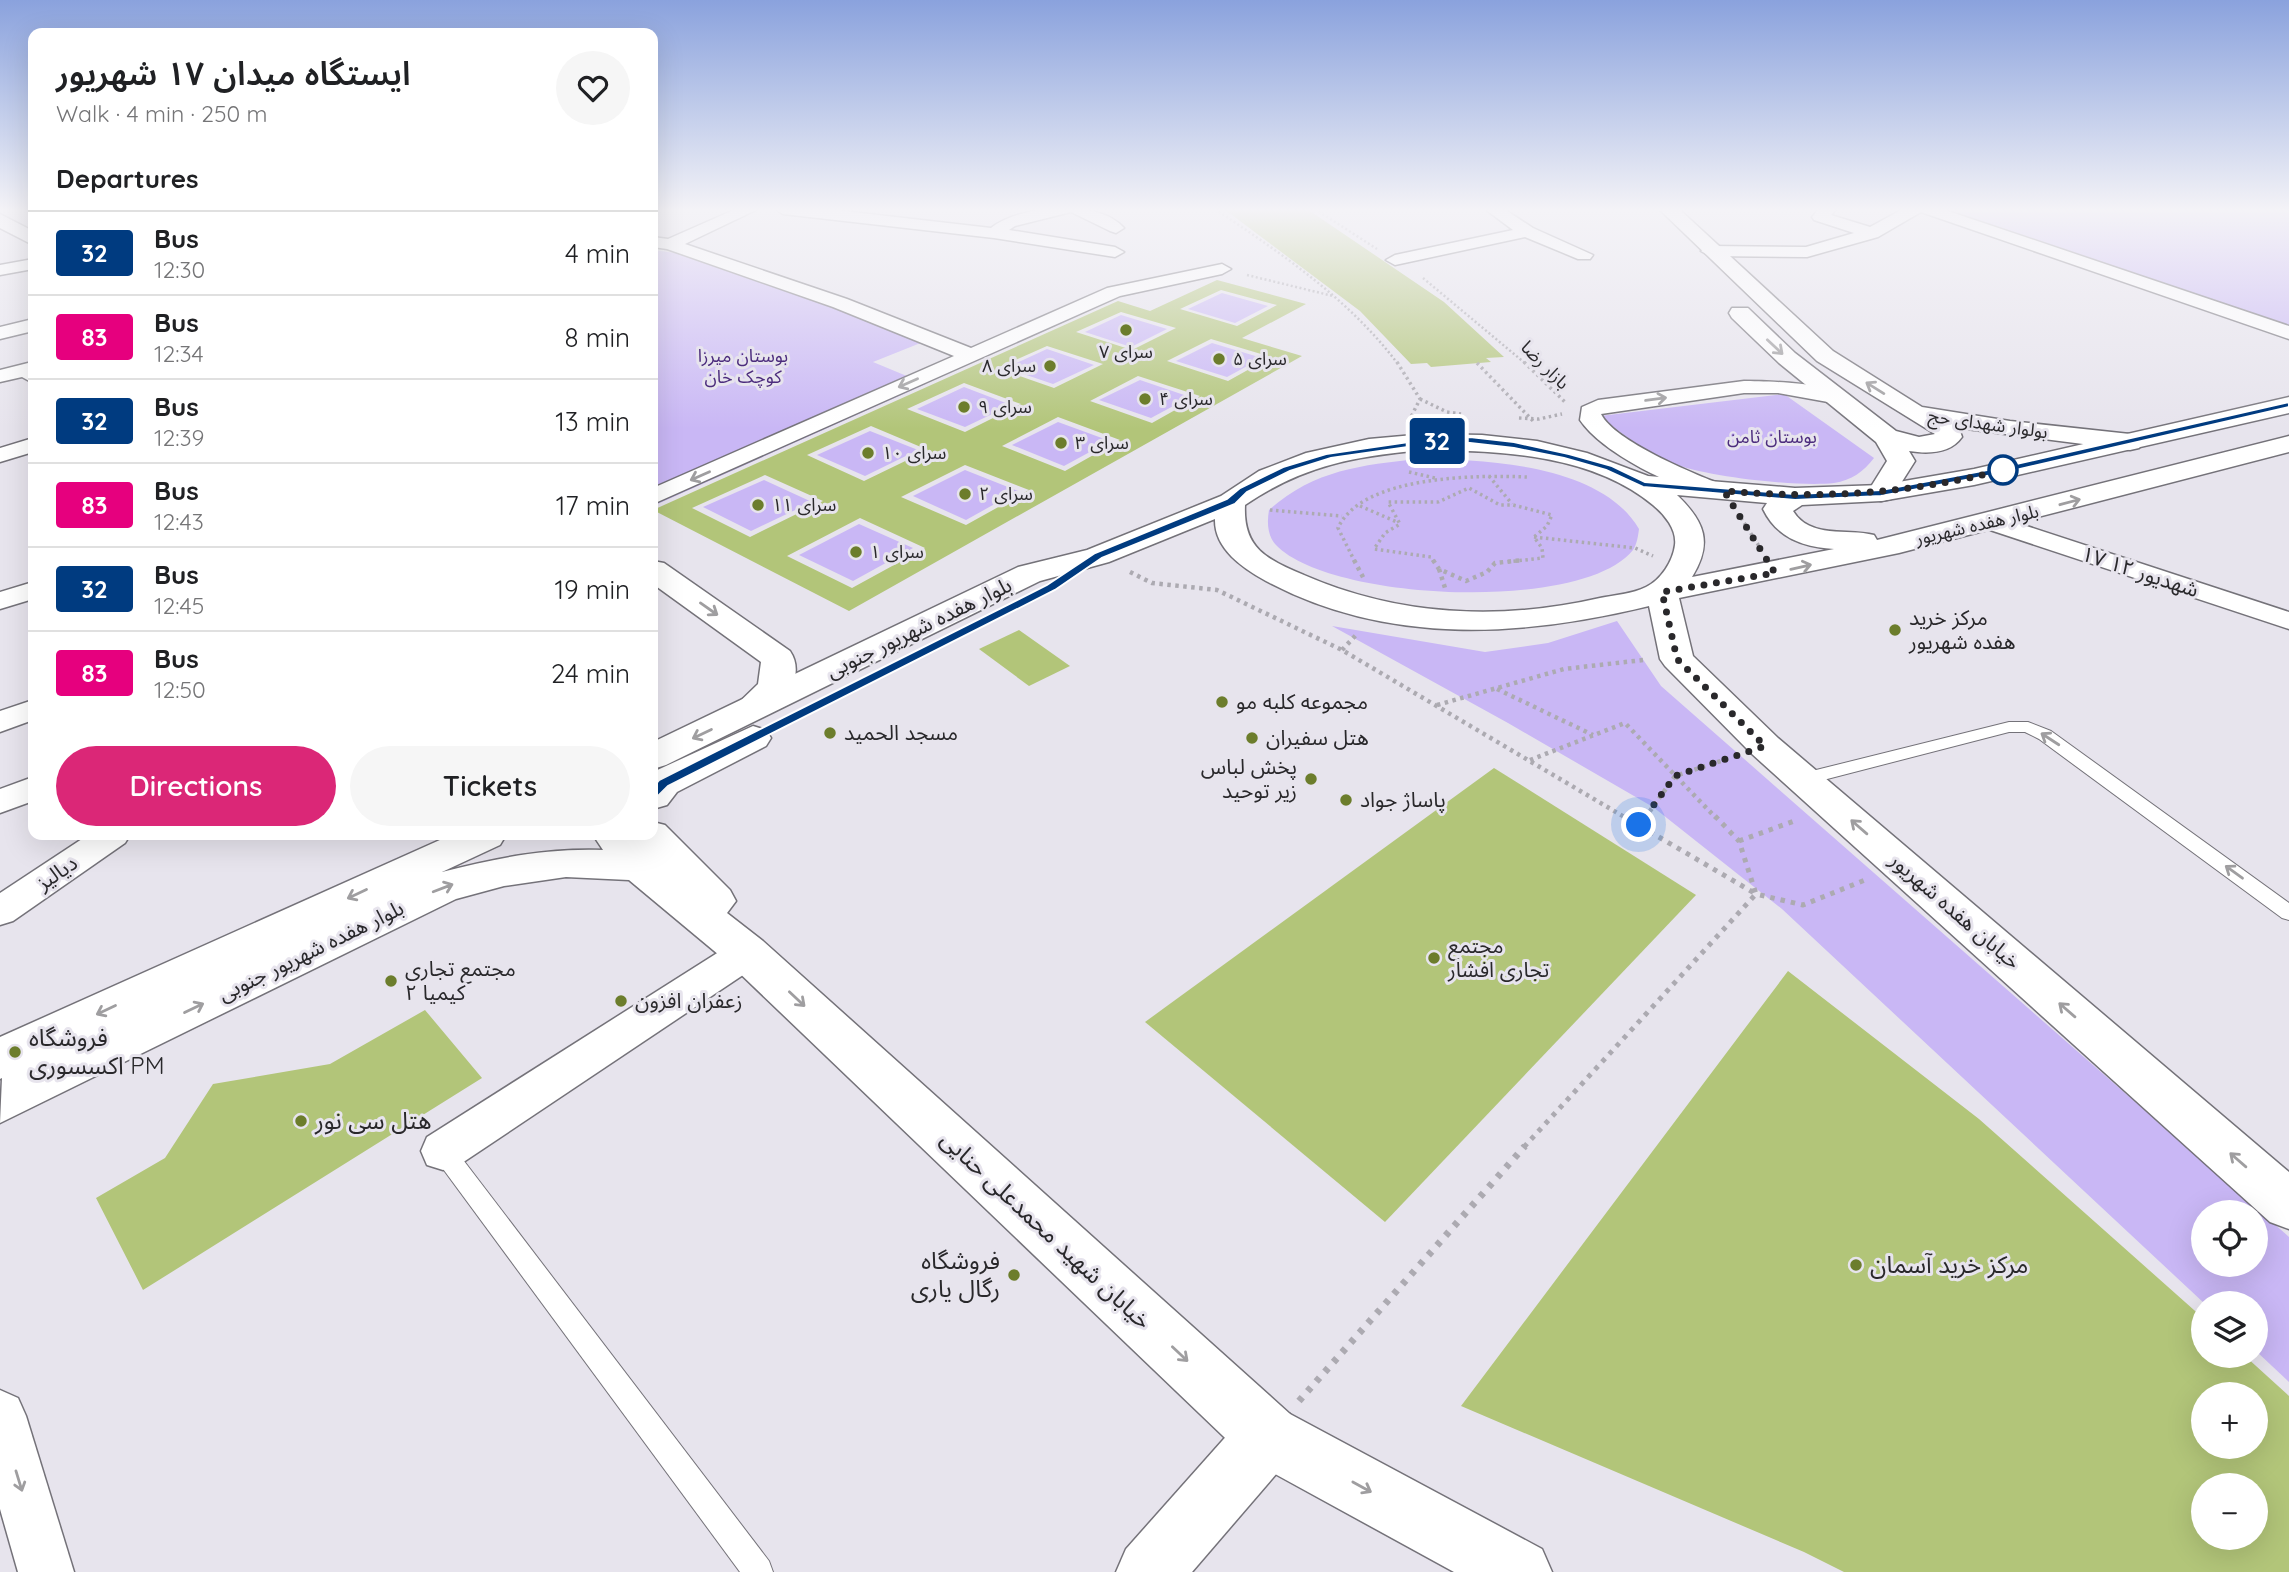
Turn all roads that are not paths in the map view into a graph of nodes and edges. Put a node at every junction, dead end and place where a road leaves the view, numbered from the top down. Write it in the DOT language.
graph roads {
  1 [pos="778,282"];
  2 [pos="1159,282"];
  3 [pos="1732,282"];
  4 [pos="2141,282"];
  5 [pos="1728,301"];
  6 [pos="28,326"];
  7 [pos="0,333"];
  8 [pos="2289,333"];
  9 [pos="970,355"];
  10 [pos="28,373"];
  11 [pos="0,376"];
  12 [pos="1839,398"];
  13 [pos="2289,405"];
  14 [pos="1915,413"];
  15 [pos="1887,436"];
  16 [pos="2130,442"];
  17 [pos="2289,444"];
  18 [pos="28,447"];
  19 [pos="0,455"];
  20 [pos="1643,484"];
  21 [pos="1719,490"];
  22 [pos="1881,493"];
  23 [pos="658,495"];
  24 [pos="1795,497"];
  25 [pos="1231,502"];
  26 [pos="1990,522"];
  27 [pos="1925,537"];
  28 [pos="1098,556"];
  29 [pos="658,574"];
  30 [pos="1672,581"];
  31 [pos="28,592"];
  32 [pos="0,601"];
  33 [pos="2289,621"];
  34 [pos="28,711"];
  35 [pos="746,713"];
  36 [pos="0,722"];
  37 [pos="658,755"];
  38 [pos="1804,779"];
  39 [pos="28,790"];
  40 [pos="658,790"];
  41 [pos="0,802"];
  42 [pos="106,840"];
  43 [pos="475,840"];
  44 [pos="634,845"];
  45 [pos="0,911"];
  46 [pos="2289,913"];
  47 [pos="747,953"];
  48 [pos="0,1059"];
  49 [pos="0,1102"];
  50 [pos="443,1151"];
  51 [pos="2289,1204"];
  52 [pos="0,1416"];
  53 [pos="1268,1436"];
  54 [pos="47,1572"];
  55 [pos="758,1572"];
  56 [pos="1149,1572"];
  57 [pos="1519,1572"];
  1 -- 9 [label="street"];
  2 -- 9 [label="street"];
  14 -- 3 [label="main road, بولوار شهدای حج, one-way"];
  4 -- 8 [label="street"];
  5 -- 12 [label="main road, one-way"];
  6 -- 7 [label="street"];
  9 -- 23 [label="street, one-way"];
  10 -- 11 [label="street"];
  12 -- 15 [label="main road"];
  21 -- 12 [label="street, one-way"];
  13 -- 16 [label="main road"];
  14 -- 15 [label="main road"];
  14 -- 16 [label="main road, بولوار شهدای حج"];
  15 -- 22 [label="main road"];
  16 -- 22 [label="main road"];
  26 -- 17 [label="main road, بلوار هفده شهریور, one-way"];
  18 -- 19 [label="street"];
  20 -- 21 [label="main road"];
  20 -- 25 [label="main road, بلوار هفده شهریور جنوبی"];
  20 -- 30 [label="main road"];
  21 -- 24 [label="main road"];
  22 -- 24 [label="main road"];
  24 -- 27 [label="main road"];
  25 -- 28 [label="main road, بلوار هفده شهریور جنوبی"];
  25 -- 30 [label="main road, بلوار هفده شهریور"];
  26 -- 27 [label="main road, بلوار هفده شهریور"];
  26 -- 33 [label="street, ۱۷ شهدیور ۱۲"];
  30 -- 27 [label="main road, بلوار هفده شهریور, one-way"];
  28 -- 35 [label="main road, بلوار هفده شهریور جنوبی"];
  28 -- 40 [label="main road"];
  29 -- 35 [label="main road, one-way"];
  30 -- 38 [label="main road, خیابان هفده شهریور"];
  31 -- 32 [label="street"];
  34 -- 36 [label="street"];
  35 -- 37 [label="main road, بلوار هفده شهریور جنوبی, one-way"];
  46 -- 38 [label="lane, one-way"];
  51 -- 38 [label="main road, خیابان هفده شهریور, one-way"];
  39 -- 41 [label="street"];
  42 -- 45 [label="street, دیالیز"];
  43 -- 48 [label="main road, بلوار هفده شهریور جنوبی, one-way"];
  44 -- 47 [label="main road, خیابان شهید محمدعلی حنایی"];
  49 -- 44 [label="main road, بلوار هفده شهریور جنوبی, one-way"];
  47 -- 50 [label="street"];
  47 -- 53 [label="main road, خیابان شهید محمدعلی حنایی, one-way"];
  50 -- 55 [label="lane"];
  52 -- 54 [label="street, one-way"];
  53 -- 56 [label="main road"];
  53 -- 57 [label="main road, خیابان شهید محمدعلی حنایی, one-way"];
}
